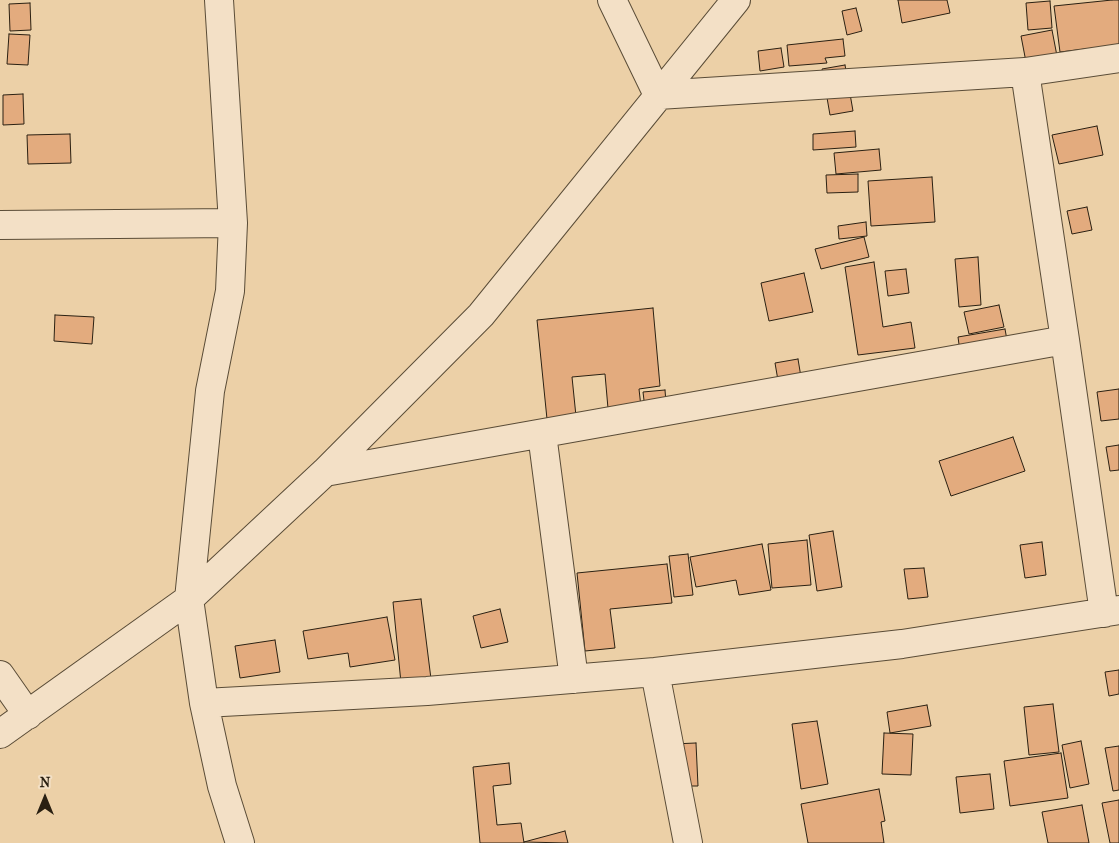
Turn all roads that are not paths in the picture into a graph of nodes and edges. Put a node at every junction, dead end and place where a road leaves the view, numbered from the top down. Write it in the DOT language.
graph roads {
  1 [pos="219,0"];
  2 [pos="612,0"];
  3 [pos="736,0"];
  4 [pos="1119,58"];
  5 [pos="1024,72"];
  6 [pos="658,96"];
  7 [pos="233,223"];
  8 [pos="0,225"];
  9 [pos="1065,340"];
  10 [pos="542,434"];
  11 [pos="326,472"];
  12 [pos="190,598"];
  13 [pos="1112,612"];
  14 [pos="655,672"];
  15 [pos="0,675"];
  16 [pos="574,679"];
  17 [pos="204,704"];
  18 [pos="28,716"];
  19 [pos="0,734"];
  20 [pos="240,843"];
  21 [pos="688,843"];
  1 -- 7 [label="street"];
  2 -- 6 [label="street"];
  3 -- 6 [label="street"];
  4 -- 5 [label="street"];
  5 -- 6 [label="street"];
  5 -- 9 [label="street"];
  6 -- 11 [label="street"];
  7 -- 8 [label="street"];
  7 -- 12 [label="street"];
  9 -- 10 [label="street"];
  9 -- 13 [label="street"];
  10 -- 11 [label="street"];
  10 -- 16 [label="street"];
  11 -- 12 [label="street"];
  12 -- 17 [label="street"];
  12 -- 18 [label="street"];
  13 -- 14 [label="street"];
  14 -- 16 [label="street"];
  14 -- 21 [label="street"];
  15 -- 18 [label="street"];
  16 -- 17 [label="street"];
  17 -- 20 [label="street"];
  18 -- 19 [label="street"];
}
